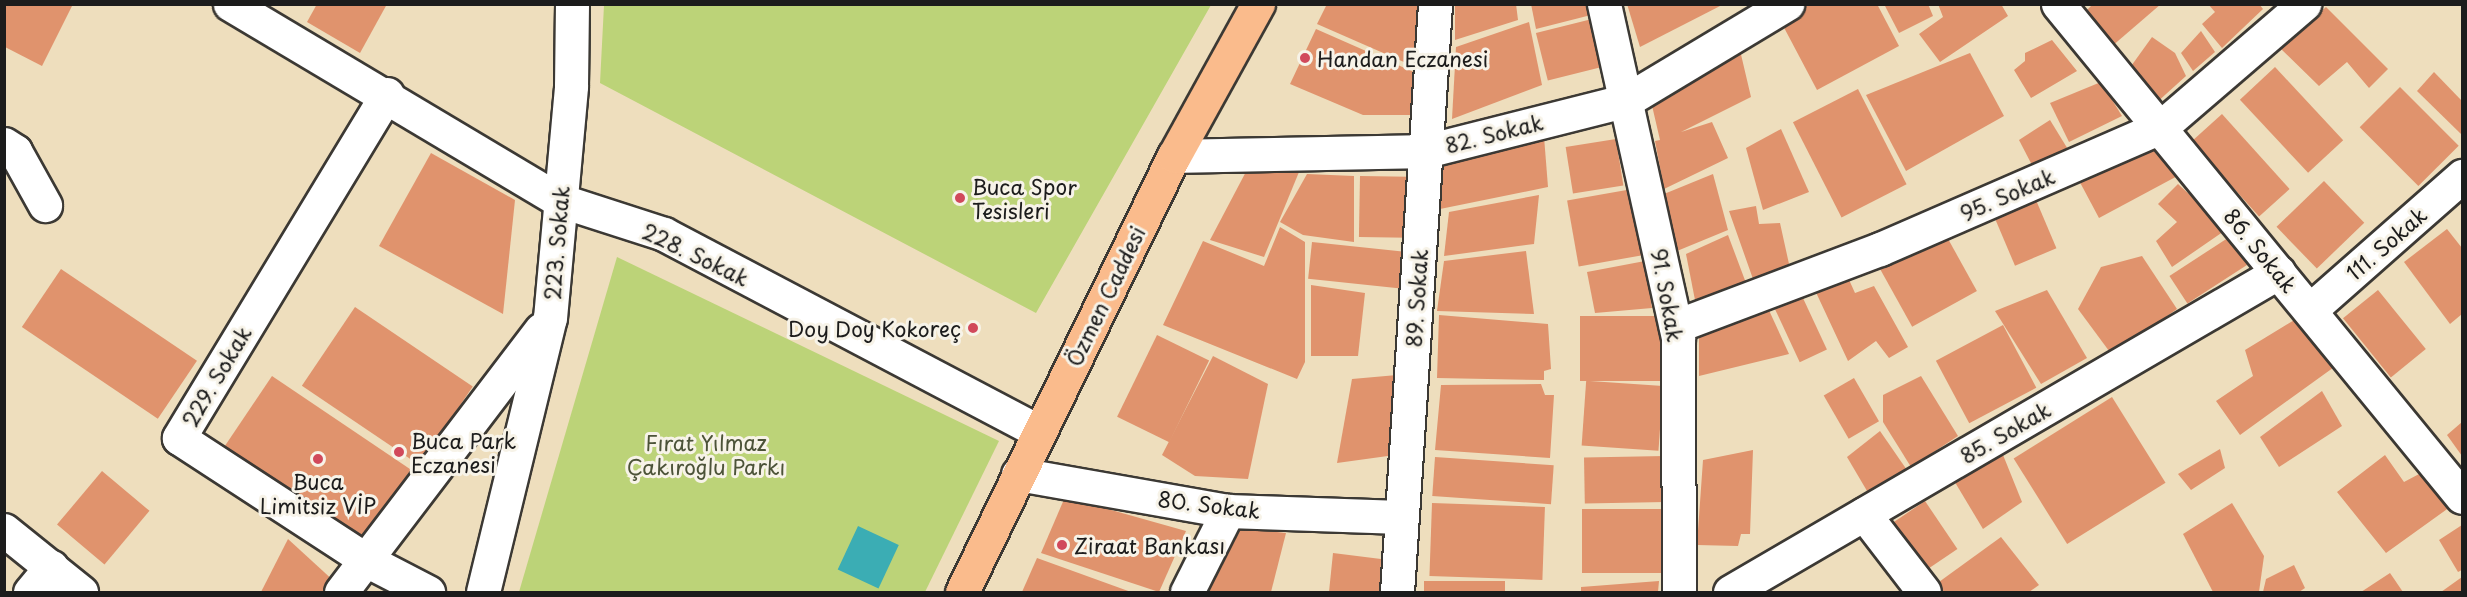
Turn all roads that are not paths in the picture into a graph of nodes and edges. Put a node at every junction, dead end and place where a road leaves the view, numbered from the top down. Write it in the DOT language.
graph roads {
  1 [pos="230,4"];
  2 [pos="572,4"];
  3 [pos="1258,4"];
  4 [pos="1435,4"];
  5 [pos="1604,4"];
  6 [pos="1787,4"];
  7 [pos="2058,4"];
  8 [pos="2304,4"];
  9 [pos="387,94"];
  10 [pos="1627,99"];
  11 [pos="2162,127"];
  12 [pos="4,144"];
  13 [pos="1426,150"];
  14 [pos="1174,156"];
  15 [pos="2463,176"];
  16 [pos="559,200"];
  17 [pos="45,205"];
  18 [pos="2279,272"];
  19 [pos="2310,310"];
  20 [pos="550,318"];
  21 [pos="1676,326"];
  22 [pos="1039,432"];
  23 [pos="1018,474"];
  24 [pos="2463,497"];
  25 [pos="1228,511"];
  26 [pos="1864,514"];
  27 [pos="1401,517"];
  28 [pos="4,530"];
  29 [pos="366,560"];
  30 [pos="51,567"];
  31 [pos="30,592"];
  32 [pos="81,592"];
  33 [pos="341,592"];
  34 [pos="428,592"];
  35 [pos="483,592"];
  36 [pos="962,592"];
  37 [pos="1187,592"];
  38 [pos="1397,592"];
  39 [pos="1679,592"];
  40 [pos="1730,592"];
  41 [pos="1924,592"];
  1 -- 9 [label="street, 228. Sokak"];
  2 -- 16 [label="street, 223. Sokak"];
  3 -- 14 [label="main road, Özmen Caddesi"];
  4 -- 13 [label="street, 89. Sokak"];
  5 -- 10 [label="street, 91. Sokak"];
  6 -- 10 [label="street, 82. Sokak"];
  7 -- 11 [label="street, 86. Sokak"];
  8 -- 11 [label="street, 95. Sokak"];
  9 -- 16 [label="street, 228. Sokak"];
  9 -- 29 [label="street, 229. Sokak"];
  10 -- 13 [label="street, 82. Sokak"];
  10 -- 21 [label="street, 91. Sokak"];
  11 -- 18 [label="street, 86. Sokak"];
  11 -- 21 [label="street, 95. Sokak"];
  12 -- 17 [label="street"];
  13 -- 14 [label="street, 82. Sokak"];
  13 -- 27 [label="street, 89. Sokak"];
  14 -- 22 [label="main road, Özmen Caddesi"];
  15 -- 19 [label="street, 111. Sokak"];
  16 -- 20 [label="street, 223. Sokak"];
  16 -- 22 [label="street, 228. Sokak"];
  18 -- 19 [label="street, 86. Sokak"];
  18 -- 26 [label="street, 85. Sokak"];
  19 -- 24 [label="street, 86. Sokak"];
  20 -- 29 [label="street, 223. Sokak"];
  20 -- 35 [label="street"];
  21 -- 39 [label="street, 91. Sokak"];
  22 -- 23 [label="main road, Özmen Caddesi"];
  23 -- 25 [label="street, 80. Sokak"];
  23 -- 36 [label="main road, Özmen Caddesi"];
  25 -- 27 [label="street, 80. Sokak"];
  25 -- 37 [label="street"];
  26 -- 40 [label="street, 85. Sokak"];
  26 -- 41 [label="street"];
  27 -- 38 [label="street, 89. Sokak"];
  28 -- 30 [label="street"];
  29 -- 33 [label="street, 223. Sokak"];
  29 -- 34 [label="street, 229. Sokak"];
  30 -- 31 [label="street"];
  30 -- 32 [label="street"];
}
